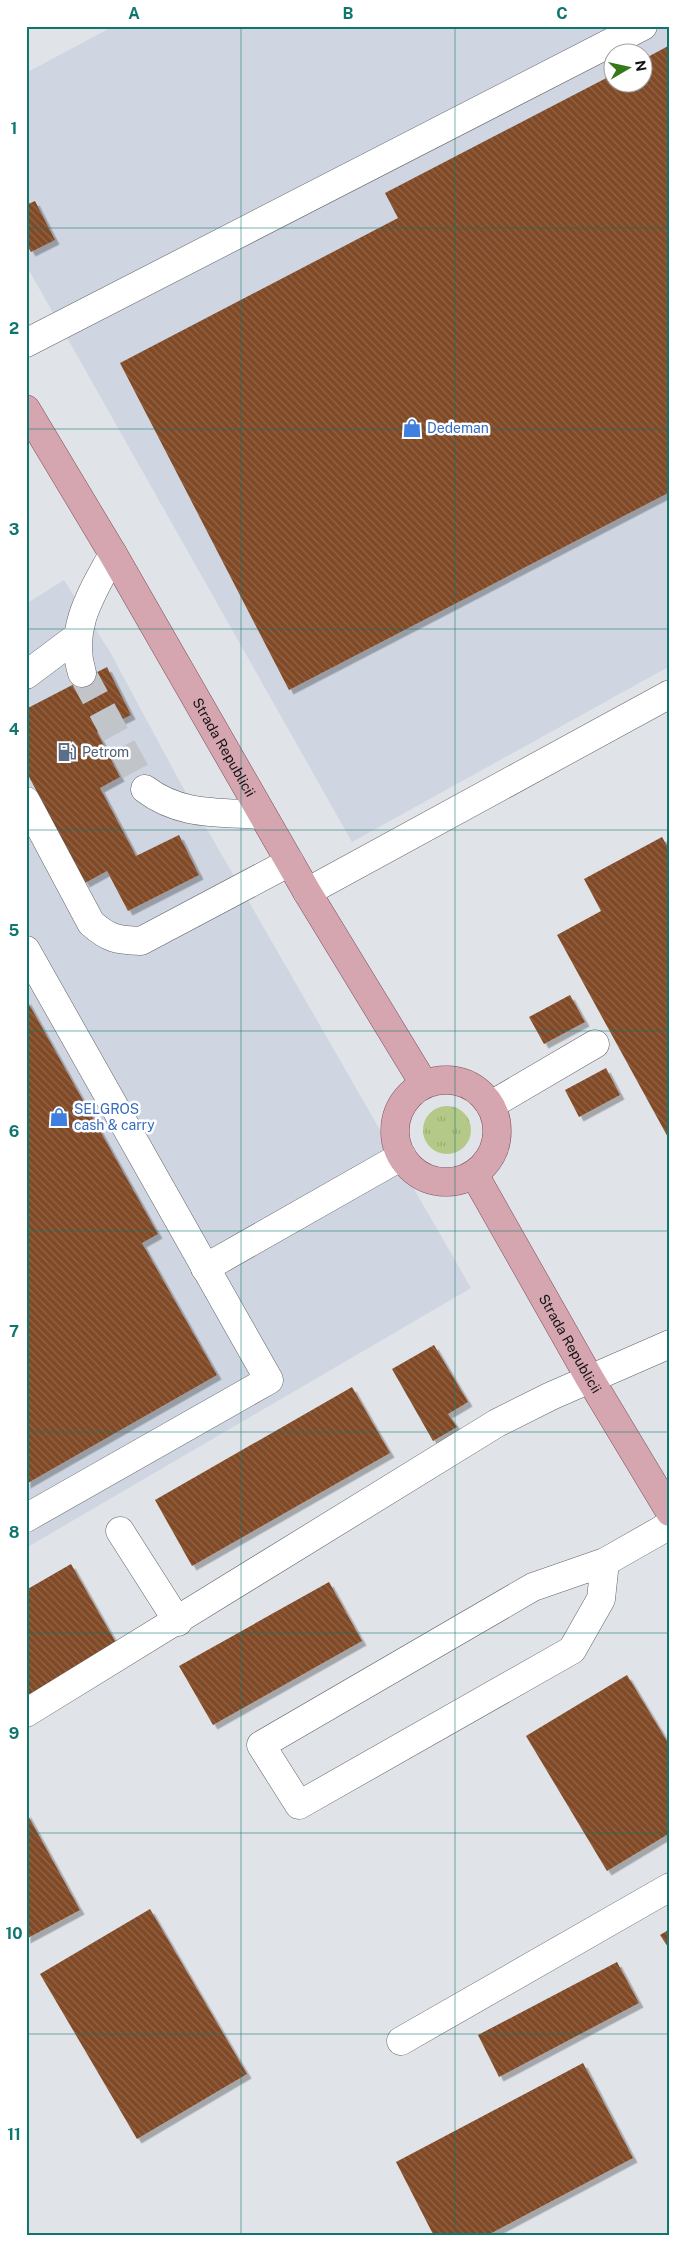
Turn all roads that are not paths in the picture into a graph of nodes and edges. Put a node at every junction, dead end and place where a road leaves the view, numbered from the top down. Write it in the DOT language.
graph roads {
  1 [pos="643,26"];
  2 [pos="26,342"];
  3 [pos="26,409"];
  4 [pos="113,554"];
  5 [pos="78,636"];
  6 [pos="82,673"];
  7 [pos="26,675"];
  8 [pos="670,694"];
  9 [pos="145,789"];
  10 [pos="26,801"];
  11 [pos="262,815"];
  12 [pos="290,862"];
  13 [pos="307,892"];
  14 [pos="26,950"];
  15 [pos="595,1044"];
  16 [pos="424,1084"];
  17 [pos="491,1105"];
  18 [pos="402,1156"];
  19 [pos="474,1174"];
  20 [pos="205,1268"];
  21 [pos="670,1344"];
  22 [pos="590,1379"];
  23 [pos="670,1512"];
  24 [pos="26,1518"];
  25 [pos="670,1525"];
  26 [pos="120,1531"];
  27 [pos="605,1562"];
  28 [pos="178,1622"];
  29 [pos="26,1713"];
  30 [pos="670,1887"];
  31 [pos="401,2041"];
  1 -- 2 [label="lane"];
  3 -- 4 [label="main road, Strada Republicii"];
  4 -- 5 [label="lane"];
  4 -- 11 [label="main road, Strada Republicii"];
  5 -- 6 [label="lane"];
  5 -- 7 [label="lane"];
  8 -- 13 [label="lane"];
  9 -- 11 [label="lane"];
  10 -- 12 [label="lane"];
  11 -- 12 [label="main road, Strada Republicii"];
  12 -- 13 [label="main road, Strada Republicii"];
  13 -- 16 [label="main road, Strada Republicii"];
  14 -- 20 [label="lane"];
  15 -- 17 [label="lane"];
  16 -- 17 [label="main road"];
  16 -- 18 [label="main road"];
  17 -- 19 [label="main road"];
  18 -- 19 [label="main road"];
  18 -- 20 [label="lane"];
  19 -- 22 [label="main road, Strada Republicii"];
  20 -- 24 [label="lane"];
  21 -- 22 [label="lane"];
  22 -- 23 [label="main road, Strada Republicii"];
  22 -- 28 [label="lane"];
  25 -- 27 [label="lane"];
  26 -- 28 [label="lane"];
  27 -- 27 [label="lane"];
  28 -- 29 [label="lane"];
  30 -- 31 [label="lane"];
}
